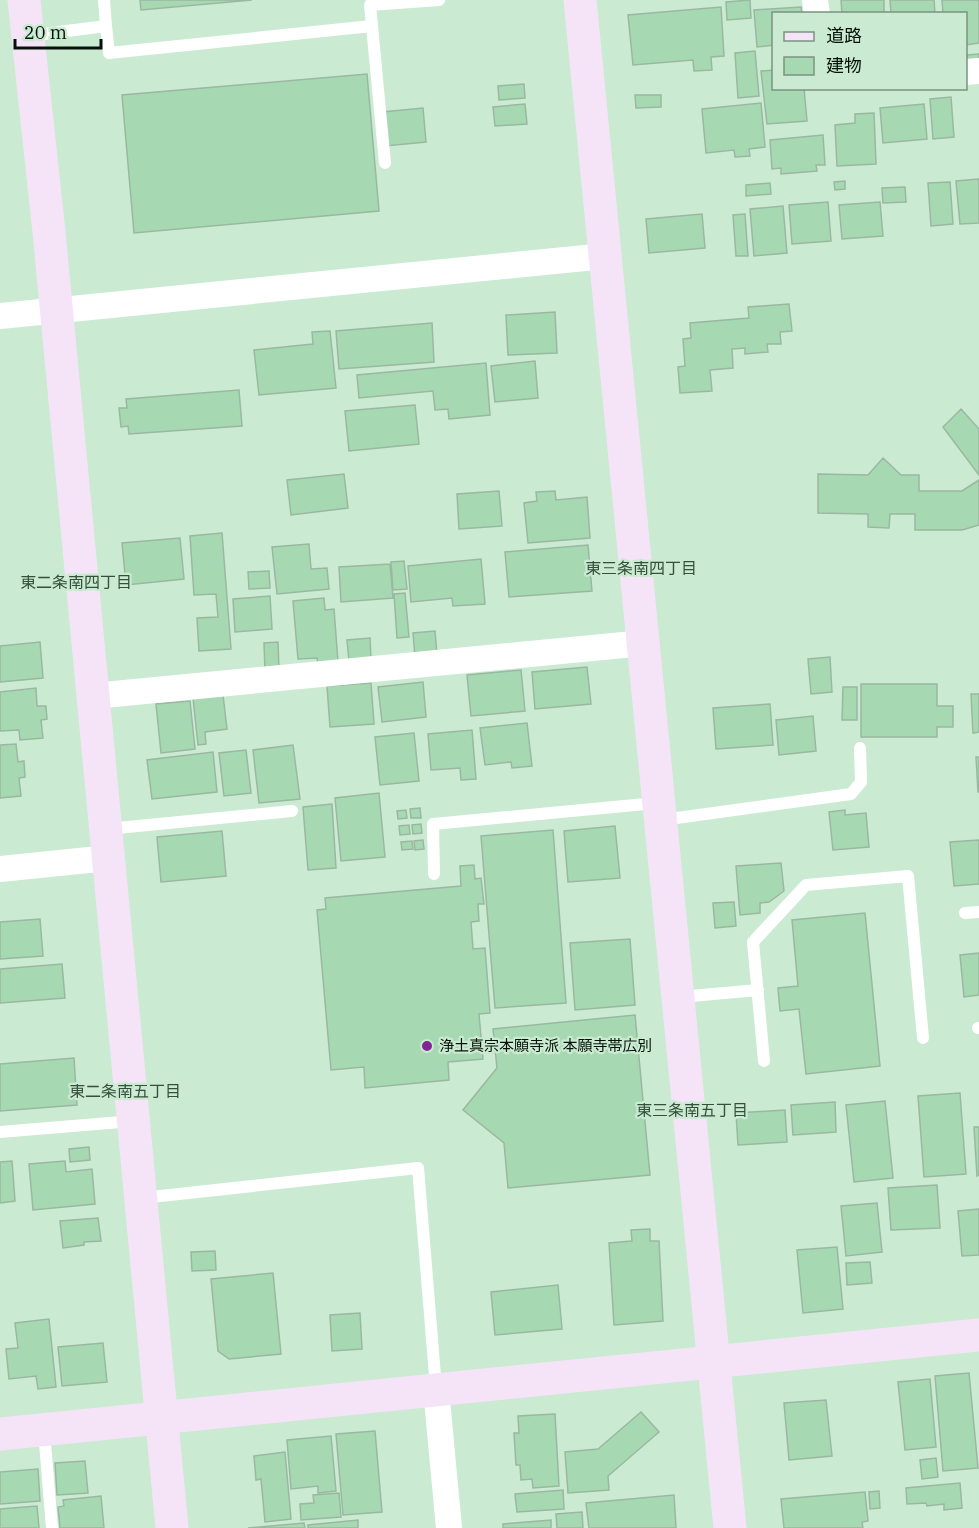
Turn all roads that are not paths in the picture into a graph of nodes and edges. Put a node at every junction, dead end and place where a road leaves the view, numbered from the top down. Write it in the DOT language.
graph roads {
  1 [pos="24,0"];
  2 [pos="104,0"];
  3 [pos="439,0"];
  4 [pos="579,0"];
  5 [pos="106,26"];
  6 [pos="372,26"];
  7 [pos="28,36"];
  8 [pos="385,163"];
  9 [pos="605,256"];
  10 [pos="56,310"];
  11 [pos="0,316"];
  12 [pos="644,643"];
  13 [pos="93,696"];
  14 [pos="860,748"];
  15 [pos="292,811"];
  16 [pos="660,811"];
  17 [pos="107,843"];
  18 [pos="0,869"];
  19 [pos="434,874"];
  20 [pos="979,912"];
  21 [pos="965,914"];
  22 [pos="758,990"];
  23 [pos="679,997"];
  24 [pos="923,1038"];
  25 [pos="764,1061"];
  26 [pos="134,1120"];
  27 [pos="0,1132"];
  28 [pos="141,1198"];
  29 [pos="979,1335"];
  30 [pos="714,1360"];
  31 [pos="436,1389"];
  32 [pos="163,1418"];
  33 [pos="44,1429"];
  34 [pos="0,1434"];
  35 [pos="52,1528"];
  36 [pos="172,1528"];
  37 [pos="449,1528"];
  38 [pos="730,1528"];
  1 -- 7 [label="street"];
  2 -- 5 [label="lane"];
  3 -- 6 [label="lane"];
  4 -- 9 [label="street"];
  5 -- 6 [label="lane"];
  5 -- 7 [label="lane"];
  6 -- 8 [label="lane"];
  7 -- 10 [label="street"];
  9 -- 10 [label="street"];
  9 -- 12 [label="street"];
  10 -- 11 [label="street"];
  10 -- 13 [label="street"];
  12 -- 13 [label="street"];
  12 -- 16 [label="street"];
  13 -- 17 [label="street"];
  14 -- 16 [label="lane"];
  15 -- 17 [label="lane"];
  16 -- 19 [label="lane"];
  16 -- 23 [label="street"];
  17 -- 18 [label="street"];
  17 -- 26 [label="street"];
  20 -- 21 [label="lane"];
  22 -- 23 [label="lane"];
  22 -- 24 [label="lane"];
  22 -- 25 [label="lane"];
  23 -- 30 [label="street"];
  26 -- 27 [label="lane"];
  26 -- 28 [label="street"];
  28 -- 31 [label="lane"];
  28 -- 32 [label="street"];
  29 -- 30 [label="street"];
  30 -- 31 [label="street"];
  30 -- 38 [label="street"];
  31 -- 32 [label="street"];
  31 -- 37 [label="street"];
  32 -- 33 [label="street"];
  32 -- 36 [label="street"];
  33 -- 34 [label="street"];
  33 -- 35 [label="lane"];
}
